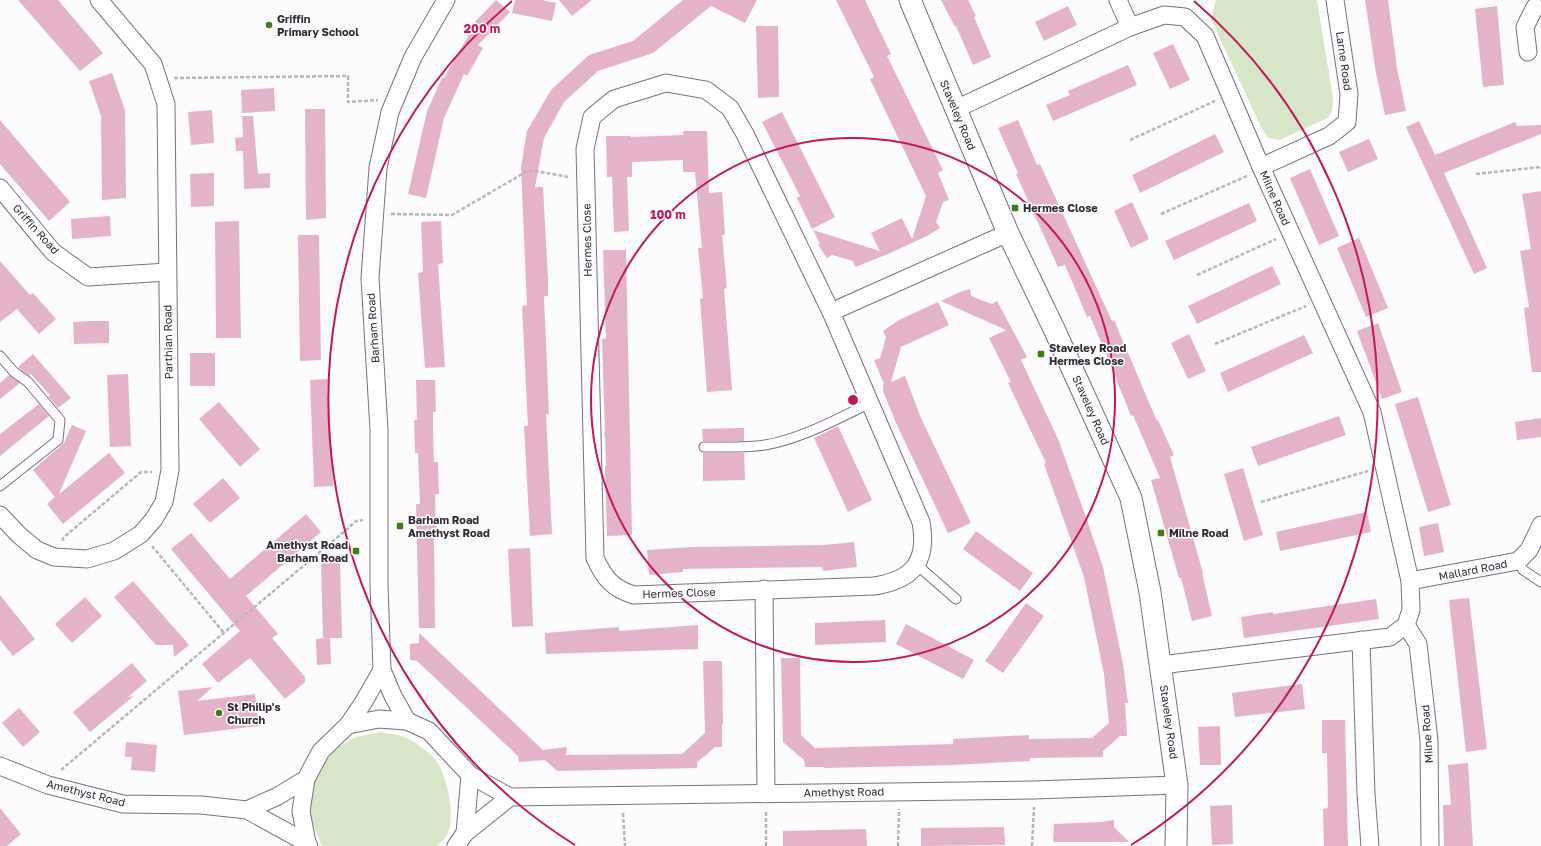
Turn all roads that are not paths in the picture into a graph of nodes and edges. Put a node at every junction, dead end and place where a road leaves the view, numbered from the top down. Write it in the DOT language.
graph roads {
  1 [pos="99,0"];
  2 [pos="446,0"];
  3 [pos="910,0"];
  4 [pos="1118,0"];
  5 [pos="1334,0"];
  6 [pos="1536,5"];
  7 [pos="1130,27"];
  8 [pos="1528,52"];
  9 [pos="956,109"];
  10 [pos="1262,168"];
  11 [pos="0,188"];
  12 [pos="1008,233"];
  13 [pos="167,272"];
  14 [pos="831,312"];
  15 [pos="0,356"];
  16 [pos="870,404"];
  17 [pos="704,447"];
  18 [pos="0,486"];
  19 [pos="0,515"];
  20 [pos="1541,526"];
  21 [pos="1518,561"];
  22 [pos="917,565"];
  23 [pos="1410,582"];
  24 [pos="1541,582"];
  25 [pos="764,589"];
  26 [pos="956,599"];
  27 [pos="1406,626"];
  28 [pos="1361,640"];
  29 [pos="1161,665"];
  30 [pos="382,670"];
  31 [pos="407,721"];
  32 [pos="348,725"];
  33 [pos="0,766"];
  34 [pos="470,775"];
  35 [pos="306,779"];
  36 [pos="1177,784"];
  37 [pos="766,793"];
  38 [pos="510,797"];
  39 [pos="247,810"];
  40 [pos="461,839"];
  41 [pos="308,845"];
  42 [pos="1176,846"];
  43 [pos="1370,846"];
  44 [pos="1430,846"];
  1 -- 13 [label="street, Parthian Road"];
  2 -- 30 [label="street, Barham Road"];
  3 -- 9 [label="street, Staveley Road"];
  4 -- 7 [label="street"];
  5 -- 10 [label="street, Larne Road"];
  6 -- 8 [label="street"];
  7 -- 9 [label="street, Milne Road"];
  7 -- 10 [label="street, Milne Road"];
  9 -- 12 [label="street, Staveley Road"];
  10 -- 23 [label="street, Milne Road"];
  11 -- 13 [label="street, Griffin Road"];
  12 -- 14 [label="street"];
  12 -- 29 [label="street, Staveley Road"];
  13 -- 19 [label="street, Parthian Road"];
  14 -- 16 [label="street, Hermes Close"];
  14 -- 25 [label="street, Hermes Close"];
  15 -- 18 [label="lane"];
  16 -- 17 [label="lane"];
  16 -- 22 [label="street, Hermes Close"];
  20 -- 21 [label="street, Mallard Road"];
  21 -- 23 [label="street, Mallard Road"];
  21 -- 24 [label="lane"];
  22 -- 25 [label="street, Hermes Close"];
  22 -- 26 [label="lane"];
  23 -- 27 [label="street, Milne Road"];
  25 -- 37 [label="street"];
  27 -- 28 [label="street"];
  27 -- 44 [label="street, Milne Road"];
  28 -- 29 [label="street"];
  28 -- 43 [label="street"];
  29 -- 36 [label="street, Staveley Road"];
  30 -- 31 [label="street, Barham Road"];
  30 -- 32 [label="street"];
  31 -- 32 [label="street"];
  31 -- 34 [label="street, Amethyst Road"];
  32 -- 35 [label="street"];
  33 -- 39 [label="street, Amethyst Road"];
  34 -- 38 [label="street, Amethyst Road"];
  34 -- 40 [label="street"];
  35 -- 39 [label="street"];
  35 -- 41 [label="street"];
  36 -- 37 [label="street, Amethyst Road"];
  36 -- 42 [label="street, Staveley Road"];
  37 -- 38 [label="street, Amethyst Road"];
  38 -- 40 [label="street"];
  39 -- 41 [label="street, Amethyst Road"];
}
